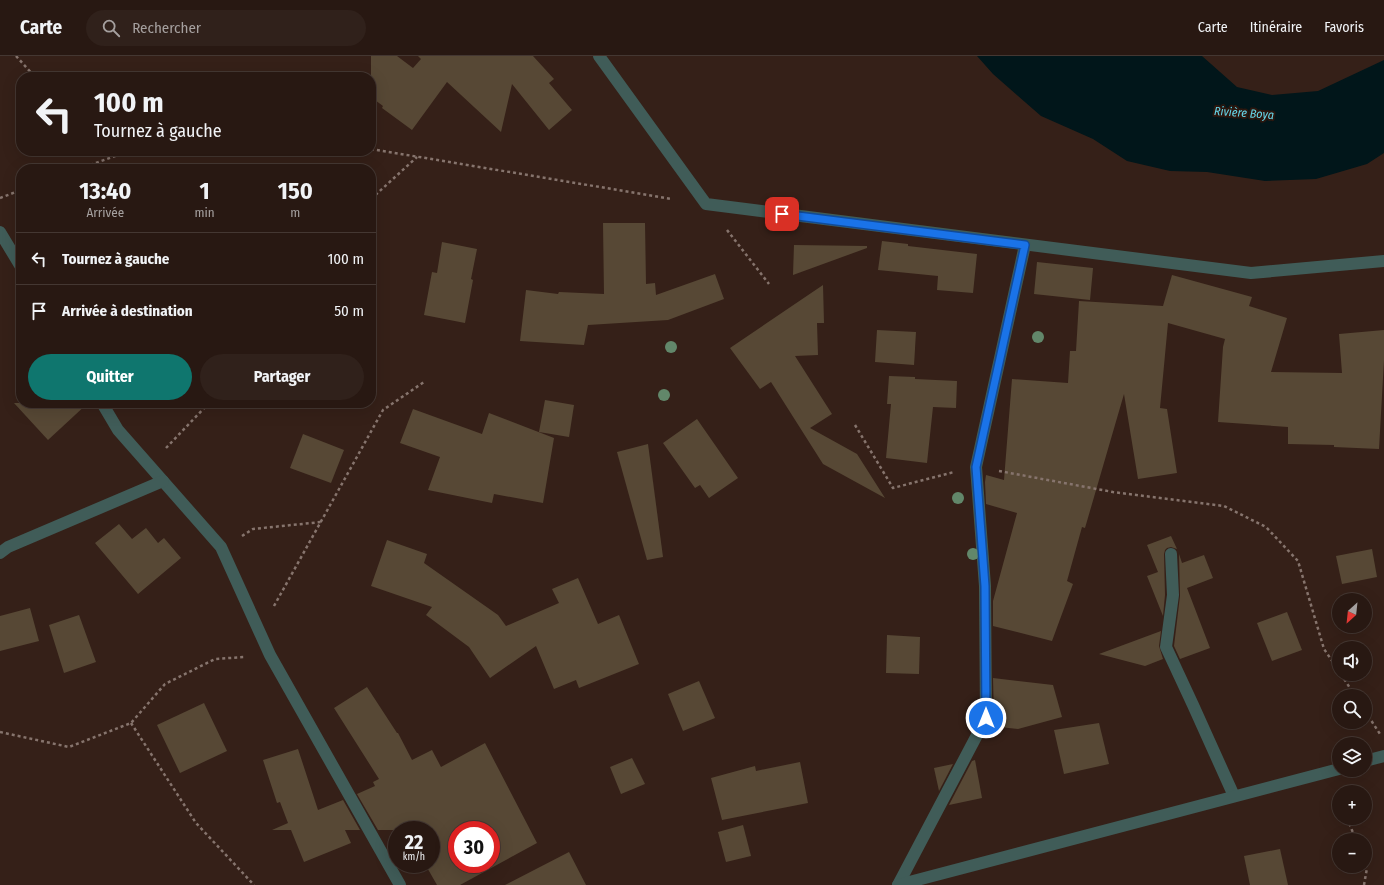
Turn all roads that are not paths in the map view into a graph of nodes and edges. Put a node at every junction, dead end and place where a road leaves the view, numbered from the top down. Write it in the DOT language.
graph roads {
  1 [pos="599,56"];
  2 [pos="0,232"];
  3 [pos="1025,245"];
  4 [pos="16,259"];
  5 [pos="1384,261"];
  6 [pos="105,408"];
  7 [pos="163,481"];
  8 [pos="0,553"];
  9 [pos="1171,554"];
  10 [pos="1384,756"];
  11 [pos="1372,759"];
  12 [pos="1332,771"];
  13 [pos="1234,796"];
  14 [pos="400,885"];
  15 [pos="898,885"];
  1 -- 3 [label="street"];
  2 -- 4 [label="street"];
  3 -- 5 [label="street"];
  3 -- 15 [label="street"];
  6 -- 7 [label="street"];
  7 -- 8 [label="street"];
  7 -- 14 [label="street"];
  9 -- 13 [label="street"];
  10 -- 11 [label="street"];
  12 -- 13 [label="street"];
  13 -- 15 [label="street"];
}
